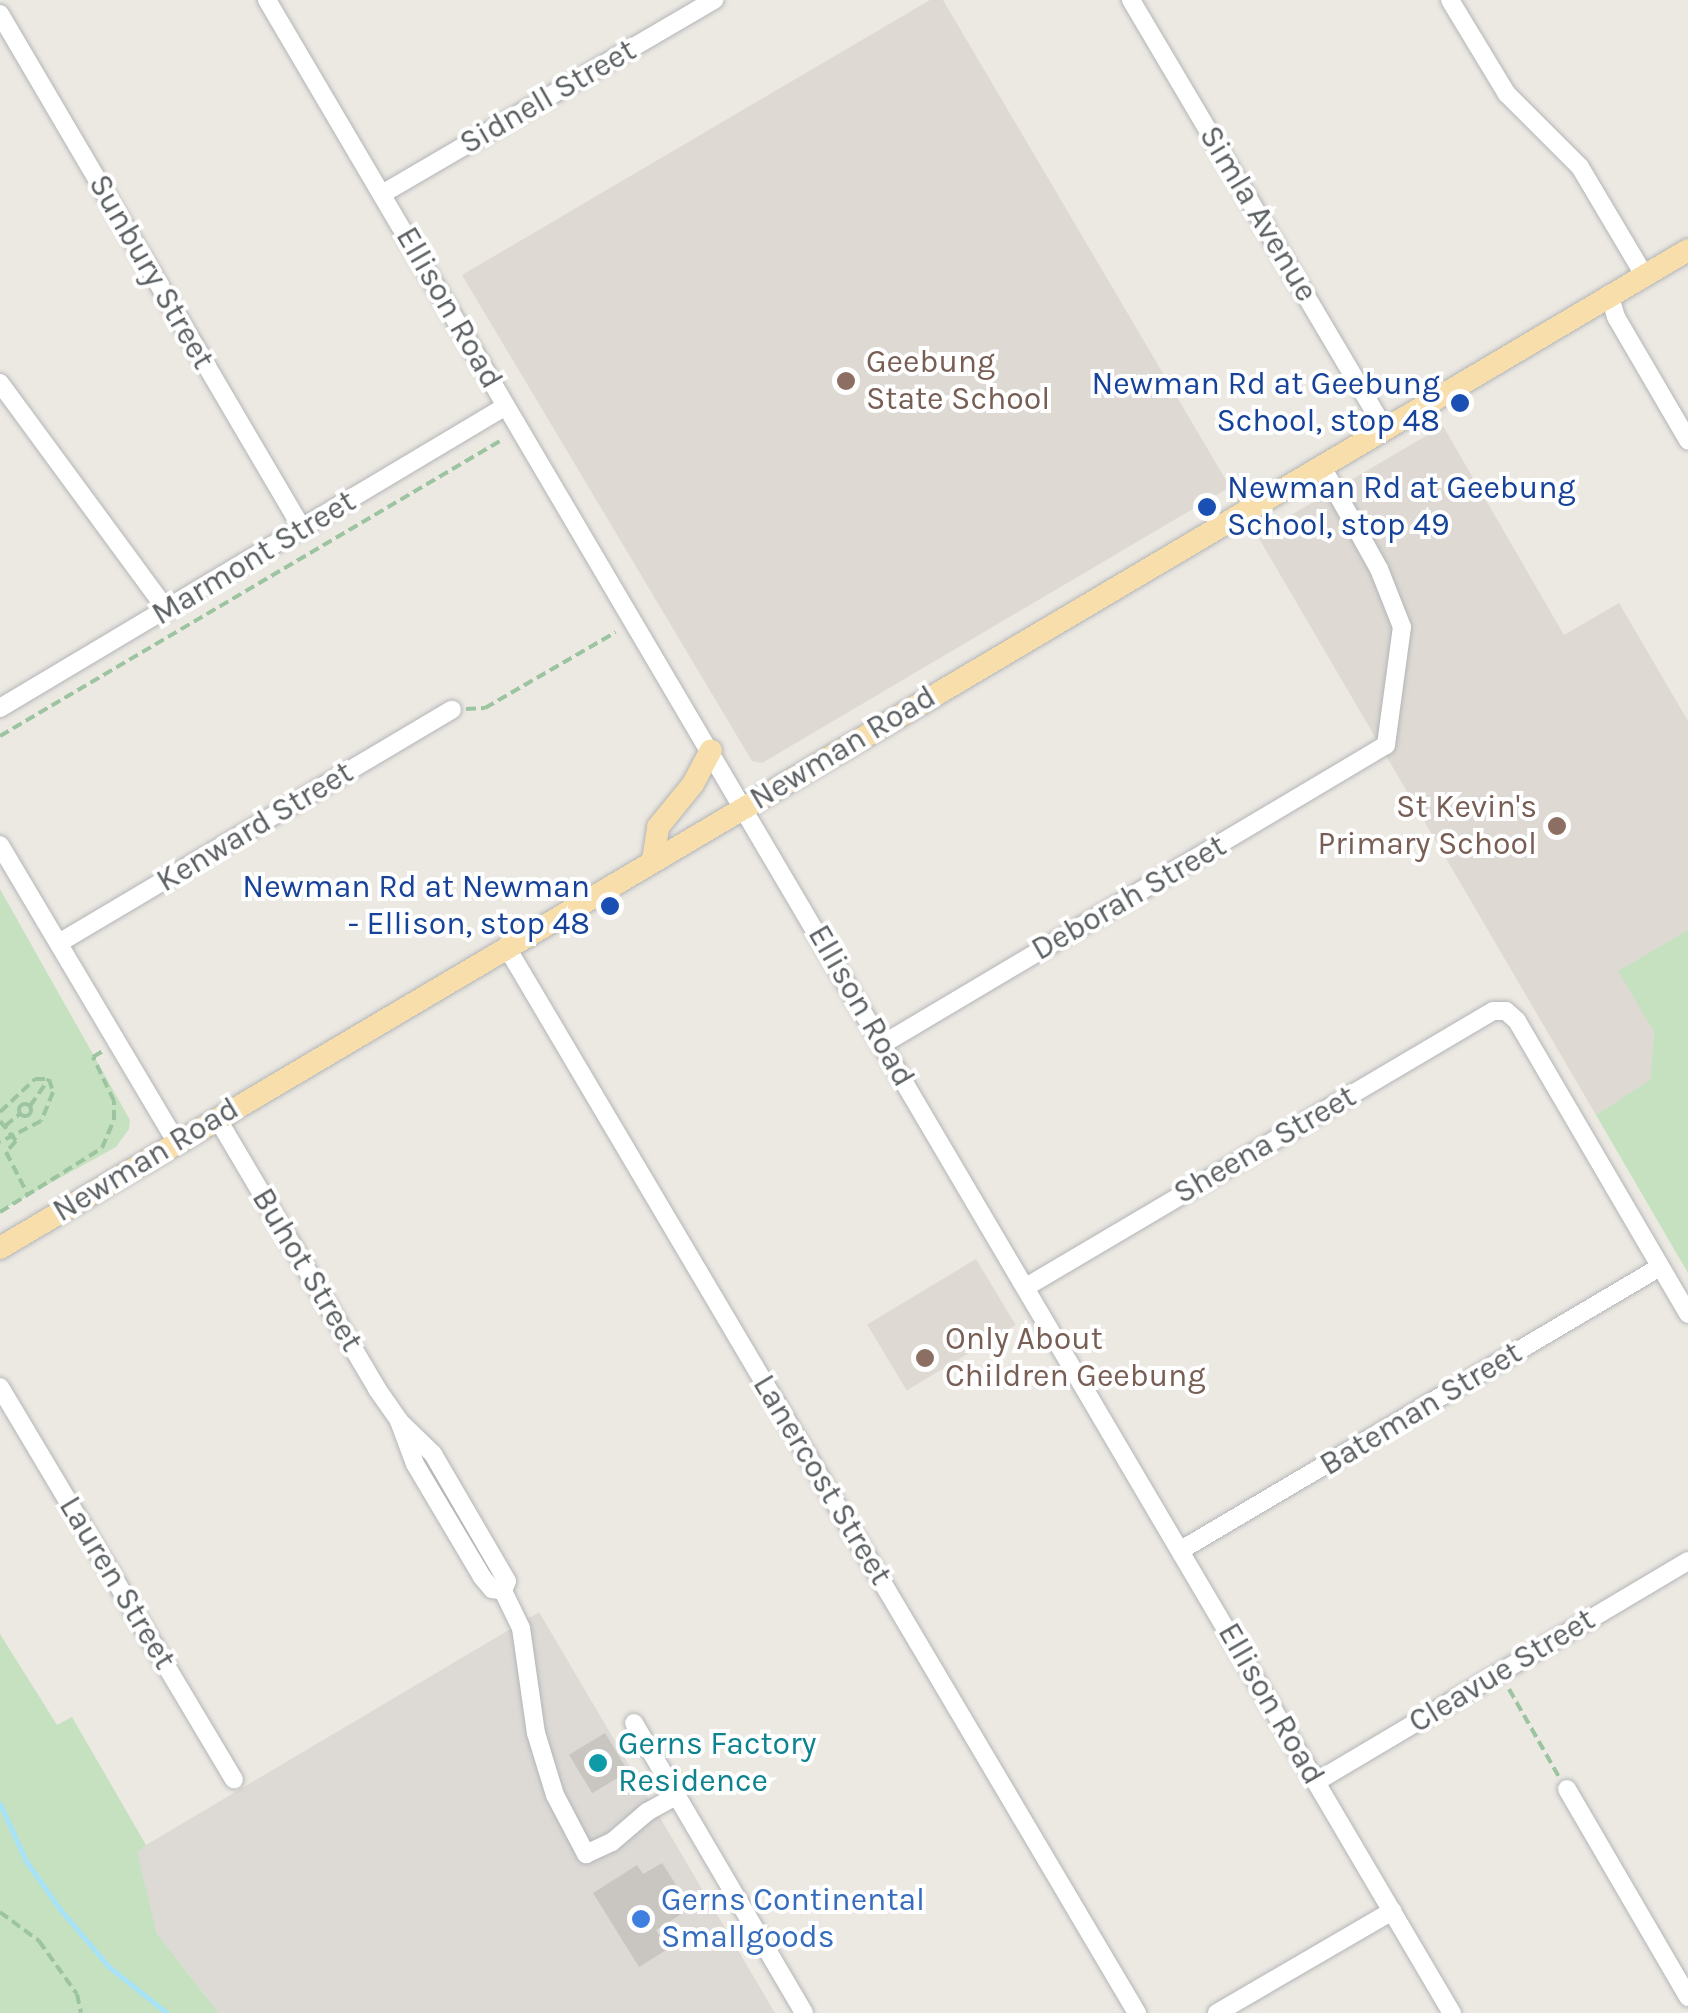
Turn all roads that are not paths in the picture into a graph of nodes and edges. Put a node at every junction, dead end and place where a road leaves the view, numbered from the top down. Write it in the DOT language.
graph roads {
  1 [pos="714,0"];
  2 [pos="1131,0"];
  3 [pos="1450,0"];
  4 [pos="272,2"];
  5 [pos="0,14"];
  6 [pos="382,194"];
  7 [pos="1688,250"];
  8 [pos="1644,275"];
  9 [pos="1610,294"];
  10 [pos="0,382"];
  11 [pos="506,406"];
  12 [pos="1384,428"];
  13 [pos="1688,440"];
  14 [pos="1321,466"];
  15 [pos="303,530"];
  16 [pos="167,610"];
  17 [pos="0,708"];
  18 [pos="452,710"];
  19 [pos="711,750"];
  20 [pos="744,807"];
  21 [pos="0,845"];
  22 [pos="653,860"];
  23 [pos="59,944"];
  24 [pos="506,946"];
  25 [pos="883,1044"];
  26 [pos="217,1118"];
  27 [pos="176,1142"];
  28 [pos="0,1248"];
  29 [pos="1660,1267"];
  30 [pos="1026,1287"];
  31 [pos="1688,1314"];
  32 [pos="0,1387"];
  33 [pos="1182,1550"];
  34 [pos="1688,1562"];
  35 [pos="634,1723"];
  36 [pos="234,1779"];
  37 [pos="1316,1782"];
  38 [pos="1566,1789"];
  39 [pos="676,1796"];
  40 [pos="1392,1911"];
  41 [pos="1688,1997"];
  42 [pos="804,2013"];
  43 [pos="1137,2013"];
  44 [pos="1218,2013"];
  45 [pos="1452,2013"];
  1 -- 6 [label="street, Sidnell Street"];
  2 -- 12 [label="street, Simla Avenue"];
  3 -- 8 [label="street"];
  4 -- 6 [label="street, Ellison Road"];
  5 -- 15 [label="street, Sunbury Street"];
  6 -- 11 [label="street, Ellison Road"];
  7 -- 8 [label="main road, Newman Road"];
  8 -- 9 [label="main road, Newman Road"];
  9 -- 12 [label="main road, Newman Road"];
  9 -- 13 [label="street"];
  10 -- 16 [label="street"];
  11 -- 15 [label="street, Marmont Street"];
  11 -- 19 [label="street, Ellison Road"];
  12 -- 14 [label="main road, Newman Road"];
  14 -- 20 [label="main road, Newman Road"];
  14 -- 25 [label="street, Deborah Street"];
  15 -- 16 [label="street, Marmont Street"];
  16 -- 17 [label="street, Marmont Street"];
  18 -- 23 [label="street, Kenward Street"];
  19 -- 20 [label="street, Ellison Road"];
  19 -- 22 [label="main road"];
  20 -- 22 [label="main road, Newman Road"];
  20 -- 25 [label="street, Ellison Road"];
  21 -- 23 [label="street"];
  22 -- 24 [label="main road, Newman Road"];
  23 -- 27 [label="street"];
  24 -- 26 [label="main road, Newman Road"];
  24 -- 43 [label="street, Lanercost Street"];
  25 -- 30 [label="street, Ellison Road"];
  26 -- 27 [label="main road, Newman Road"];
  26 -- 39 [label="street, Buhot Street"];
  27 -- 28 [label="main road, Newman Road"];
  29 -- 30 [label="street, Sheena Street"];
  29 -- 31 [label="street"];
  29 -- 33 [label="street, Bateman Street"];
  30 -- 33 [label="street, Ellison Road"];
  32 -- 36 [label="street, Lauren Street"];
  33 -- 37 [label="street, Ellison Road"];
  34 -- 37 [label="street, Cleavue Street"];
  35 -- 39 [label="street"];
  37 -- 40 [label="street, Ellison Road"];
  38 -- 41 [label="street"];
  39 -- 42 [label="street"];
  40 -- 44 [label="street"];
  40 -- 45 [label="street, Ellison Road"];
}
